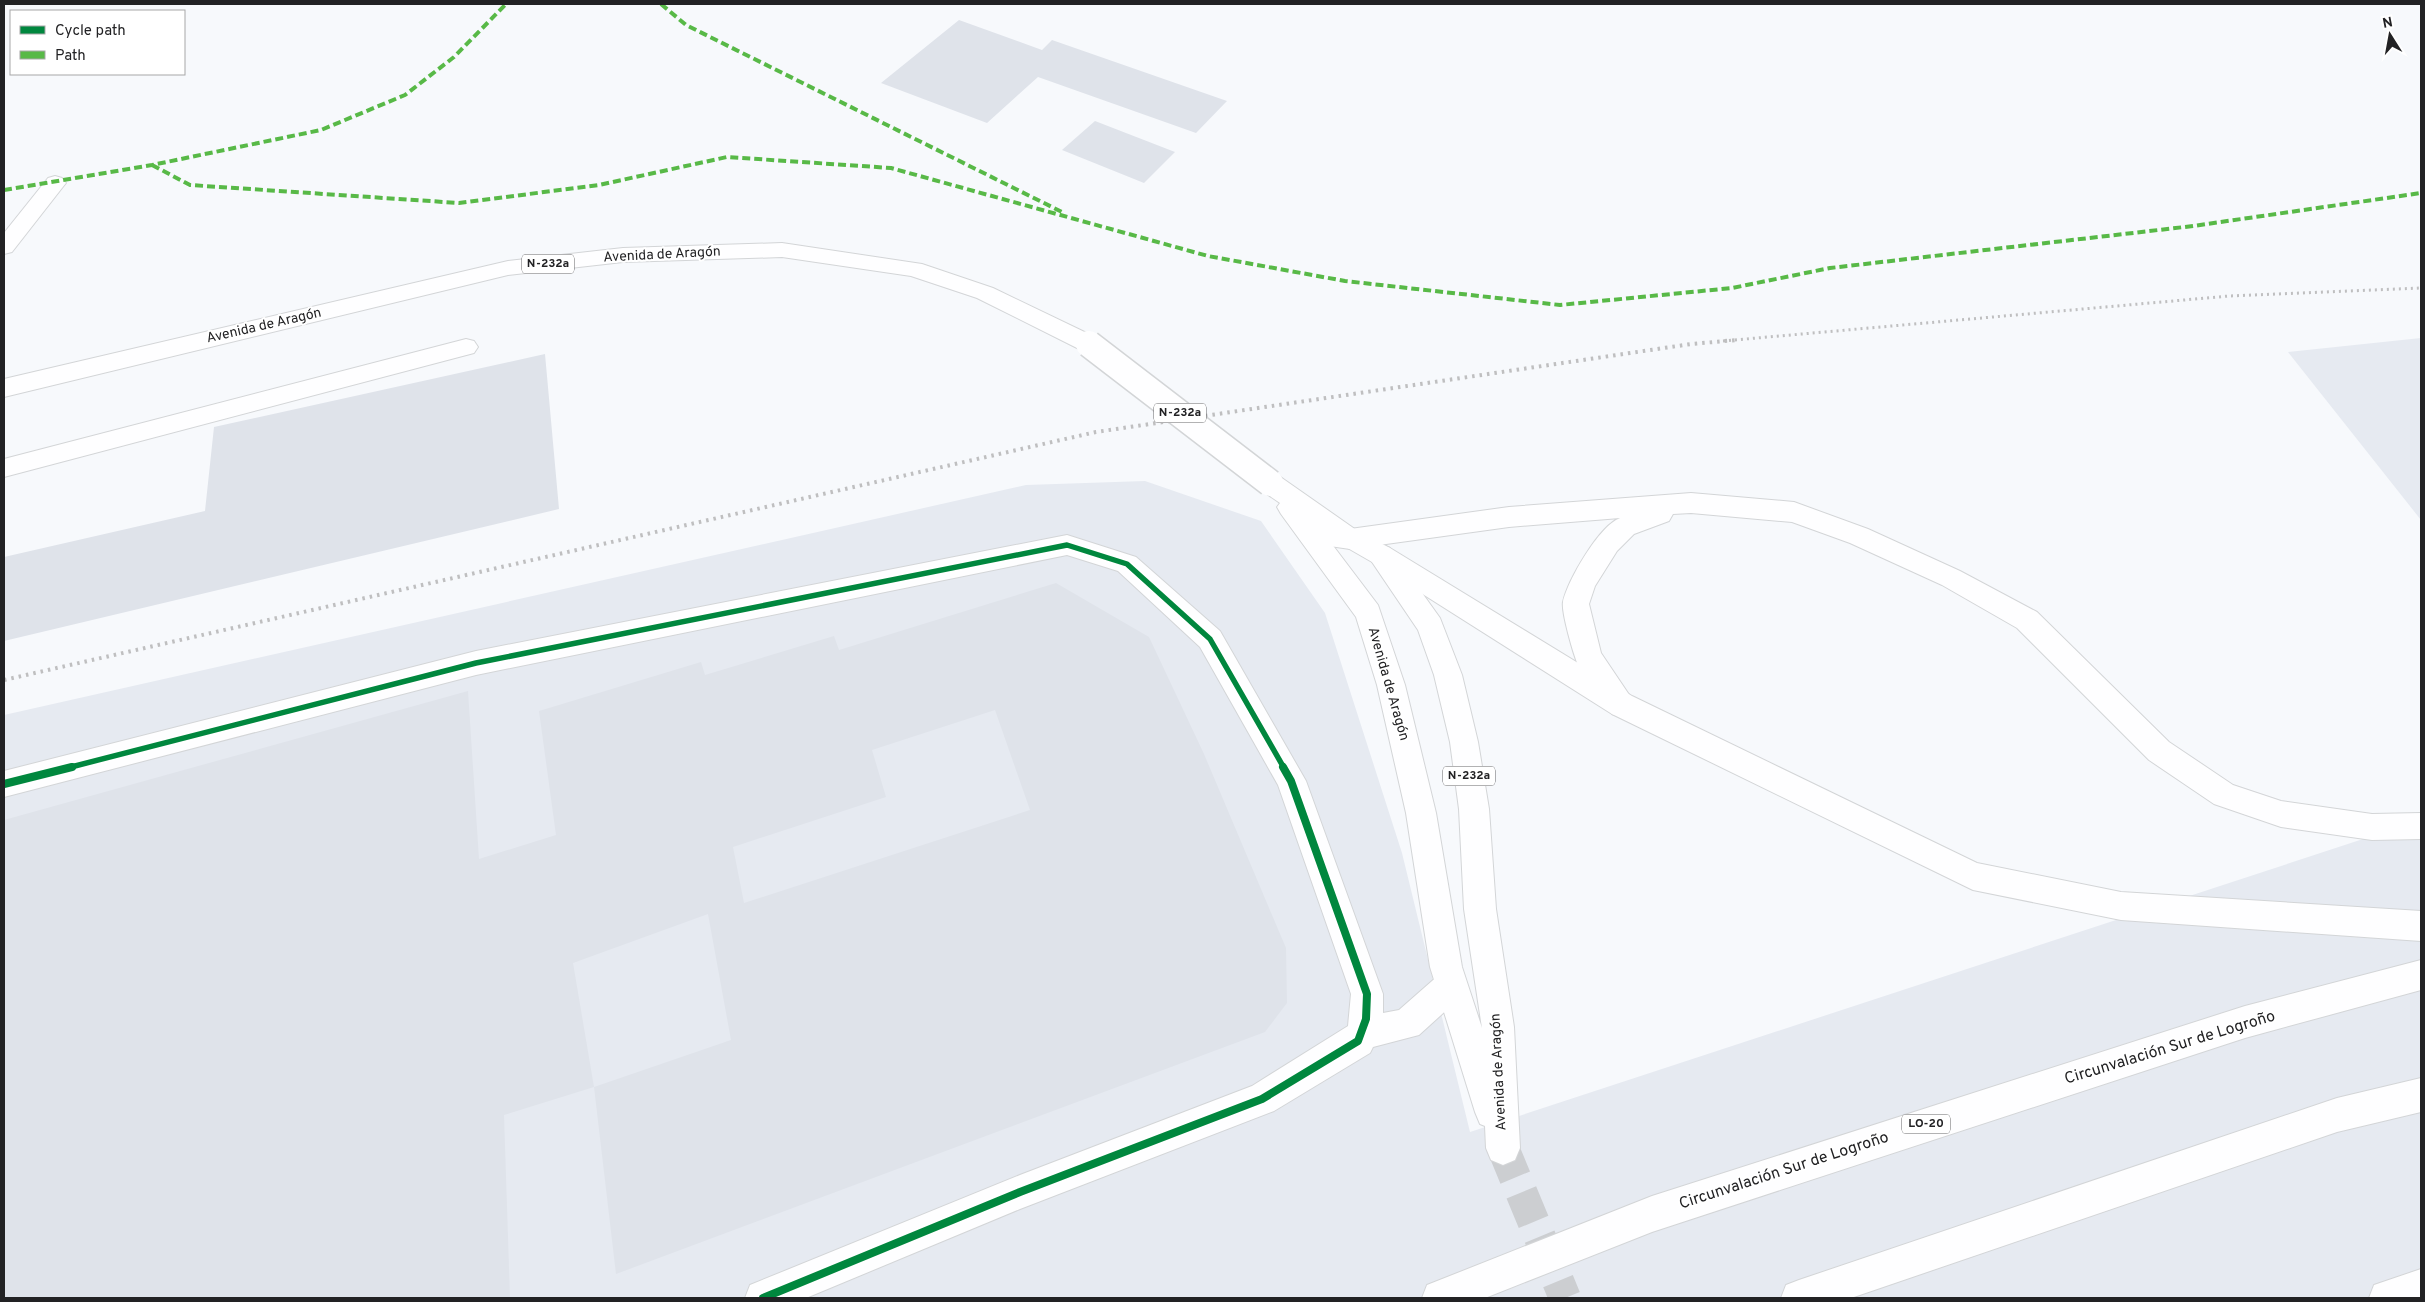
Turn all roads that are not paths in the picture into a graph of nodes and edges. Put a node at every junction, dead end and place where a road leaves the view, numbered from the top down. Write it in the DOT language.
graph roads {
  1 [pos="55,183"];
  2 [pos="4,247"];
  3 [pos="466,347"];
  4 [pos="4,388"];
  5 [pos="4,468"];
  6 [pos="1270,483"];
  7 [pos="1691,503"];
  8 [pos="1311,535"];
  9 [pos="1350,539"];
  10 [pos="1381,555"];
  11 [pos="1622,706"];
  12 [pos="4,784"];
  13 [pos="2421,826"];
  14 [pos="2421,926"];
  15 [pos="2421,975"];
  16 [pos="1452,985"];
  17 [pos="1362,1033"];
  18 [pos="2421,1095"];
  19 [pos="763,1298"];
  20 [pos="1440,1298"];
  21 [pos="1799,1298"];
  1 -- 2 [label="main road"];
  3 -- 5 [label="main road"];
  4 -- 6 [label="main road, Avenida de Aragón / N-232a, bridge"];
  6 -- 8 [label="main road, Avenida de Aragón / N-232a"];
  6 -- 9 [label="main road, Avenida de Aragón / N-232a"];
  7 -- 9 [label="main road"];
  7 -- 11 [label="main road"];
  7 -- 13 [label="main road"];
  8 -- 9 [label="main road"];
  8 -- 16 [label="main road, Avenida de Aragón / N-232a"];
  9 -- 10 [label="main road, Avenida de Aragón / N-232a"];
  10 -- 11 [label="main road"];
  10 -- 16 [label="main road, Avenida de Aragón / N-232a"];
  11 -- 14 [label="main road"];
  12 -- 17 [label="main road"];
  15 -- 20 [label="main road, Circunvalación Sur de Logroño / LO-20"];
  16 -- 17 [label="main road"];
  17 -- 19 [label="main road"];
  18 -- 21 [label="main road"];
}
